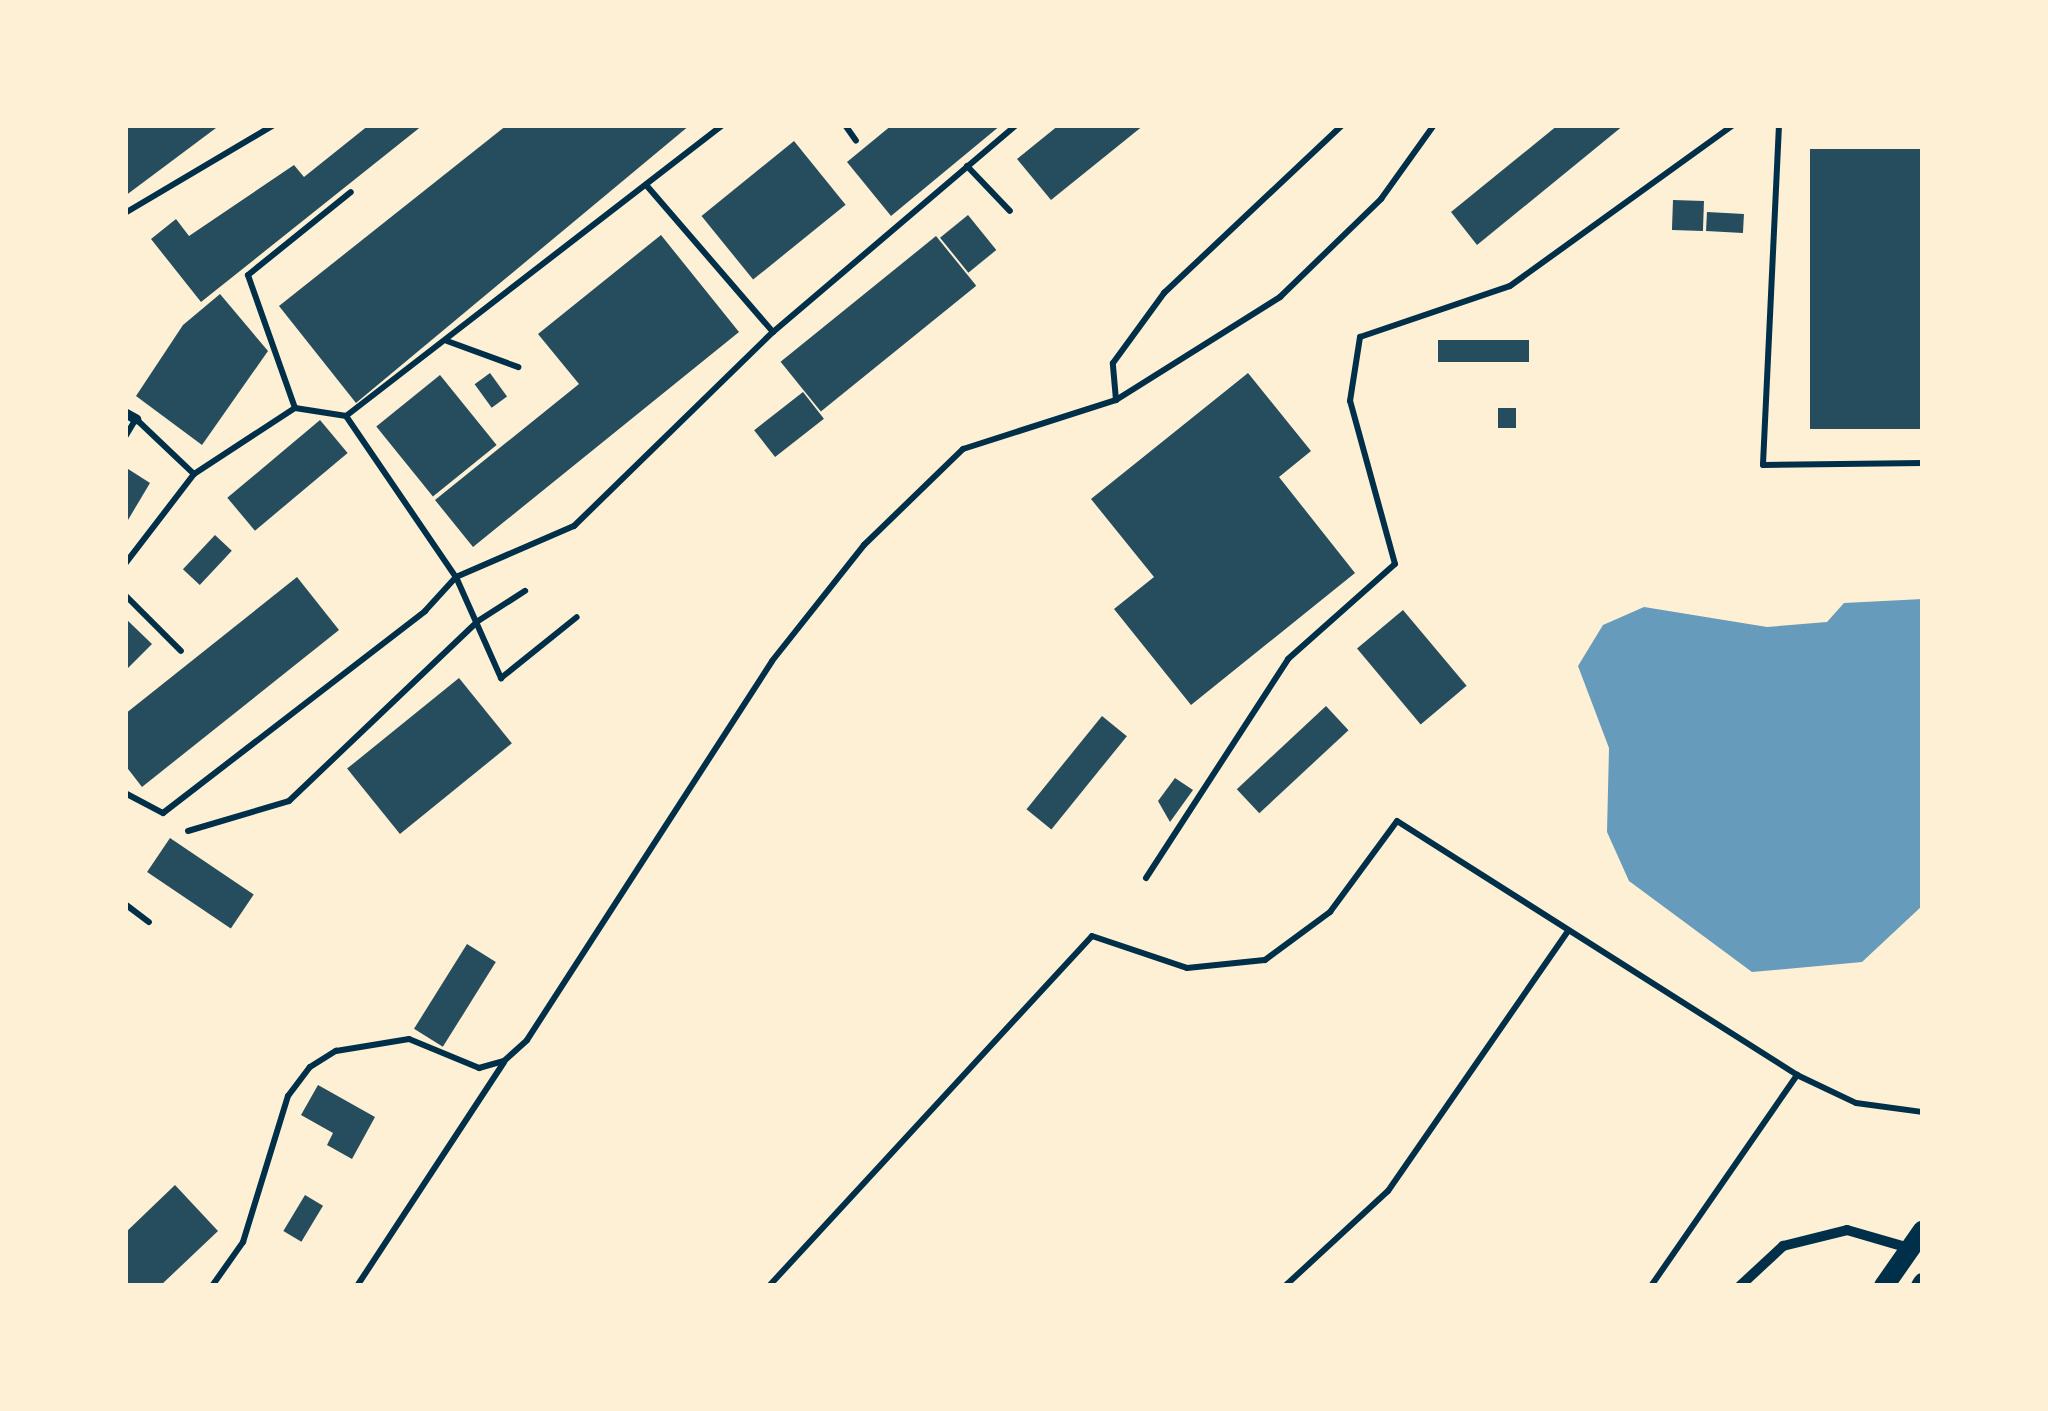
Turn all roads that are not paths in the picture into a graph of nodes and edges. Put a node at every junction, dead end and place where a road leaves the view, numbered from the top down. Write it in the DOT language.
graph roads {
  1 [pos="274,125"];
  2 [pos="722,125"];
  3 [pos="845,125"];
  4 [pos="1016,125"];
  5 [pos="1342,125"];
  6 [pos="1434,125"];
  7 [pos="1734,125"];
  8 [pos="1779,125"];
  9 [pos="856,140"];
  10 [pos="967,166"];
  11 [pos="647,186"];
  12 [pos="351,192"];
  13 [pos="1010,211"];
  14 [pos="125,213"];
  15 [pos="773,332"];
  16 [pos="446,340"];
  17 [pos="518,367"];
  18 [pos="1116,400"];
  19 [pos="295,408"];
  20 [pos="130,416"];
  21 [pos="346,416"];
  22 [pos="125,437"];
  23 [pos="1923,462"];
  24 [pos="194,474"];
  25 [pos="125,564"];
  26 [pos="456,576"];
  27 [pos="525,590"];
  28 [pos="125,595"];
  29 [pos="577,617"];
  30 [pos="478,621"];
  31 [pos="181,651"];
  32 [pos="125,793"];
  33 [pos="188,831"];
  34 [pos="1146,878"];
  35 [pos="125,904"];
  36 [pos="149,922"];
  37 [pos="1568,931"];
  38 [pos="504,1061"];
  39 [pos="1797,1076"];
  40 [pos="1923,1112"];
  41 [pos="1923,1230"];
  42 [pos="1910,1248"];
  43 [pos="212,1286"];
  44 [pos="357,1286"];
  45 [pos="769,1286"];
  46 [pos="1285,1286"];
  47 [pos="1651,1286"];
  48 [pos="1740,1286"];
  49 [pos="1884,1286"];
  1 -- 14 [label="lane"];
  2 -- 11 [label="lane"];
  3 -- 9 [label="lane"];
  4 -- 10 [label="lane"];
  5 -- 18 [label="lane"];
  6 -- 18 [label="lane"];
  7 -- 34 [label="lane"];
  8 -- 23 [label="lane"];
  10 -- 13 [label="lane"];
  10 -- 15 [label="lane"];
  11 -- 15 [label="lane"];
  11 -- 16 [label="lane"];
  12 -- 19 [label="lane"];
  15 -- 26 [label="lane"];
  16 -- 17 [label="lane"];
  16 -- 21 [label="lane"];
  18 -- 38 [label="lane"];
  19 -- 21 [label="lane"];
  19 -- 24 [label="lane"];
  20 -- 22 [label="lane"];
  20 -- 24 [label="lane"];
  21 -- 26 [label="lane"];
  24 -- 25 [label="lane"];
  26 -- 30 [label="lane"];
  26 -- 32 [label="lane"];
  27 -- 30 [label="lane"];
  28 -- 31 [label="lane"];
  29 -- 30 [label="lane"];
  30 -- 33 [label="lane"];
  35 -- 36 [label="lane"];
  37 -- 39 [label="lane"];
  37 -- 45 [label="lane"];
  37 -- 46 [label="lane"];
  38 -- 43 [label="lane"];
  38 -- 44 [label="lane"];
  39 -- 40 [label="lane"];
  39 -- 47 [label="lane"];
  41 -- 42 [label="main road"];
  42 -- 48 [label="street"];
  42 -- 49 [label="main road"];
}
